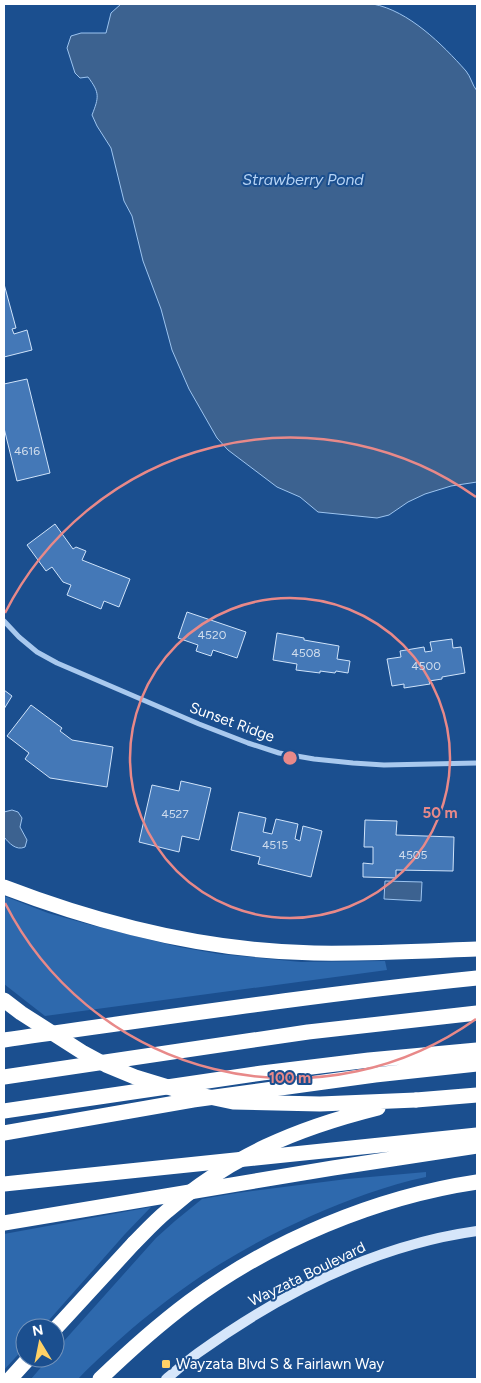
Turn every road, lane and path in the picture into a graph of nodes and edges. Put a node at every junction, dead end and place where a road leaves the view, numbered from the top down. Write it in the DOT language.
graph roads {
  1 [pos="4,621"];
  2 [pos="477,763"];
  3 [pos="4,887"];
  4 [pos="477,949"];
  5 [pos="477,978"];
  6 [pos="4,1000"];
  7 [pos="477,1014"];
  8 [pos="4,1040"];
  9 [pos="477,1050"];
  10 [pos="477,1064"];
  11 [pos="4,1077"];
  12 [pos="477,1095"];
  13 [pos="416,1100"];
  14 [pos="4,1111"];
  15 [pos="4,1132"];
  16 [pos="477,1135"];
  17 [pos="477,1146"];
  18 [pos="477,1182"];
  19 [pos="4,1184"];
  20 [pos="4,1223"];
  21 [pos="477,1230"];
  22 [pos="65,1319"];
  23 [pos="20,1368"];
  24 [pos="10,1379"];
  25 [pos="100,1379"];
  26 [pos="166,1379"];
  1 -- 2 [label="street, Sunset Ridge"];
  3 -- 4 [label="highway"];
  5 -- 8 [label="highway"];
  6 -- 13 [label="highway, bridge"];
  7 -- 11 [label="highway"];
  9 -- 14 [label="highway"];
  10 -- 15 [label="highway"];
  12 -- 13 [label="highway"];
  13 -- 22 [label="highway, bridge"];
  16 -- 19 [label="highway"];
  17 -- 20 [label="highway"];
  18 -- 25 [label="highway"];
  21 -- 26 [label="street, Wayzata Boulevard"];
  23 -- 24 [label="highway"];
}
